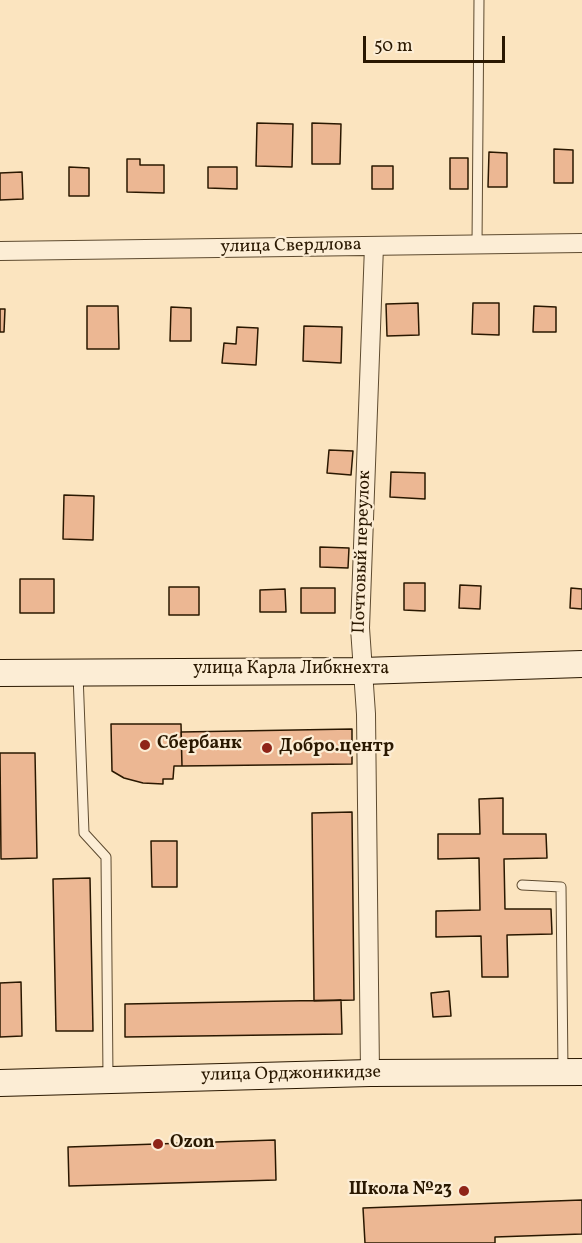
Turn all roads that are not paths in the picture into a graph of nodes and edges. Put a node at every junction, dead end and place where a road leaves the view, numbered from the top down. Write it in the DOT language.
graph roads {
  1 [pos="479,0"];
  2 [pos="582,243"];
  3 [pos="477,244"];
  4 [pos="374,246"];
  5 [pos="0,251"];
  6 [pos="582,664"];
  7 [pos="78,671"];
  8 [pos="363,671"];
  9 [pos="0,673"];
  10 [pos="522,885"];
  11 [pos="572,1072"];
  12 [pos="370,1073"];
  13 [pos="108,1080"];
  14 [pos="0,1083"];
  1 -- 3 [label="lane"];
  2 -- 3 [label="street, улица Свердлова"];
  3 -- 4 [label="street, улица Свердлова"];
  4 -- 5 [label="street, улица Свердлова"];
  4 -- 8 [label="street, Почтовый переулок"];
  6 -- 8 [label="street, улица Карла Либкнехта"];
  7 -- 8 [label="street, улица Карла Либкнехта"];
  7 -- 9 [label="street, улица Карла Либкнехта"];
  7 -- 13 [label="lane"];
  8 -- 12 [label="street, Почтовый переулок"];
  10 -- 11 [label="lane"];
  11 -- 12 [label="street, улица Орджоникидзе"];
  12 -- 13 [label="street, улица Орджоникидзе"];
  13 -- 14 [label="street, улица Орджоникидзе"];
}
